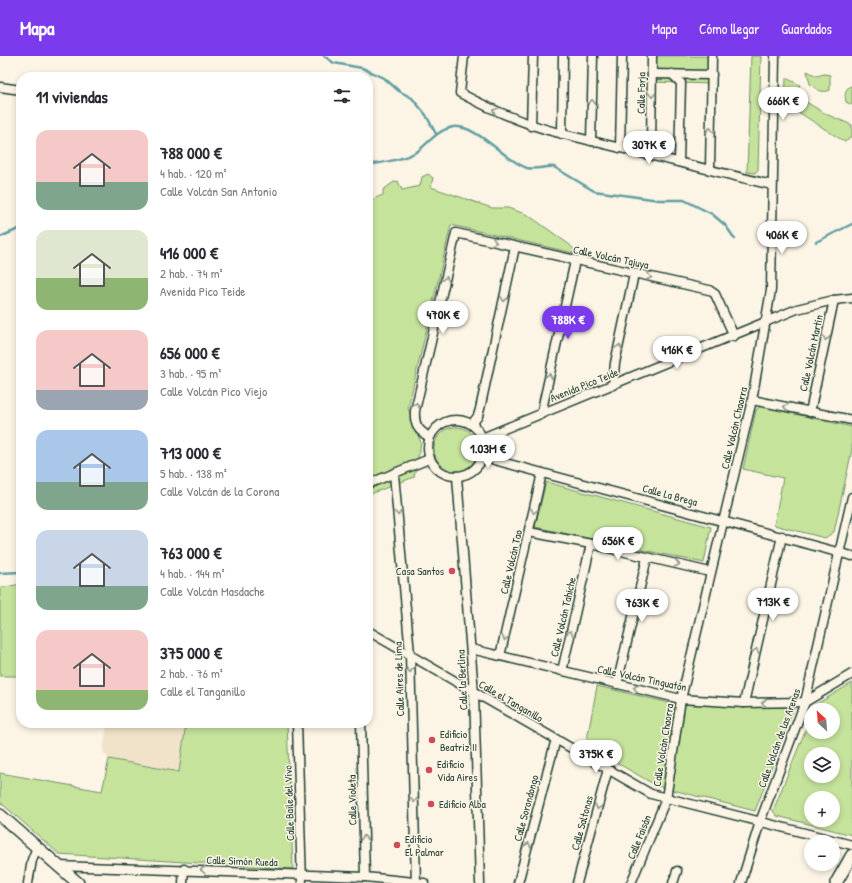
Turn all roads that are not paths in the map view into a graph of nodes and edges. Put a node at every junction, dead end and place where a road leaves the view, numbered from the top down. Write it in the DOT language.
graph roads {
  1 [pos="464,56"];
  2 [pos="533,56"];
  3 [pos="563,56"];
  4 [pos="593,56"];
  5 [pos="622,56"];
  6 [pos="652,56"];
  7 [pos="712,56"];
  8 [pos="775,56"];
  9 [pos="652,74"];
  10 [pos="672,74"];
  11 [pos="712,75"];
  12 [pos="0,87"];
  13 [pos="16,89"];
  14 [pos="531,126"];
  15 [pos="562,134"];
  16 [pos="591,141"];
  17 [pos="620,148"];
  18 [pos="651,155"];
  19 [pos="679,162"];
  20 [pos="710,169"];
  21 [pos="772,185"];
  22 [pos="515,247"];
  23 [pos="575,261"];
  24 [pos="634,274"];
  25 [pos="852,298"];
  26 [pos="834,300"];
  27 [pos="765,323"];
  28 [pos="734,336"];
  29 [pos="613,385"];
  30 [pos="752,400"];
  31 [pos="810,412"];
  32 [pos="541,414"];
  33 [pos="852,420"];
  34 [pos="472,424"];
  35 [pos="429,438"];
  36 [pos="482,438"];
  37 [pos="483,457"];
  38 [pos="429,460"];
  39 [pos="542,473"];
  40 [pos="394,474"];
  41 [pos="458,477"];
  42 [pos="373,482"];
  43 [pos="852,497"];
  44 [pos="723,520"];
  45 [pos="529,532"];
  46 [pos="782,536"];
  47 [pos="591,544"];
  48 [pos="839,552"];
  49 [pos="852,556"];
  50 [pos="647,558"];
  51 [pos="710,572"];
  52 [pos="373,634"];
  53 [pos="471,649"];
  54 [pos="410,654"];
  55 [pos="500,656"];
  56 [pos="562,671"];
  57 [pos="852,674"];
  58 [pos="617,684"];
  59 [pos="474,693"];
  60 [pos="681,698"];
  61 [pos="805,702"];
  62 [pos="744,703"];
  63 [pos="297,728"];
  64 [pos="361,728"];
  65 [pos="556,740"];
  66 [pos="608,769"];
  67 [pos="666,799"];
  68 [pos="0,815"];
  69 [pos="760,822"];
  70 [pos="852,845"];
  71 [pos="37,847"];
  72 [pos="852,855"];
  73 [pos="58,866"];
  74 [pos="184,870"];
  75 [pos="677,871"];
  76 [pos="365,877"];
  77 [pos="302,879"];
  78 [pos="28,883"];
  79 [pos="78,883"];
  80 [pos="183,883"];
  81 [pos="416,883"];
  82 [pos="424,883"];
  83 [pos="480,883"];
  84 [pos="518,883"];
  85 [pos="577,883"];
  86 [pos="631,883"];
  87 [pos="673,883"];
  88 [pos="741,883"];
  89 [pos="836,883"];
  14 -- 1 [label="street, one-way"];
  2 -- 14 [label="street"];
  3 -- 15 [label="street"];
  16 -- 4 [label="street, one-way"];
  5 -- 17 [label="street"];
  6 -- 9 [label="street, Calle Forja"];
  7 -- 11 [label="street"];
  8 -- 21 [label="street, Calle Volcán Chaorra"];
  9 -- 10 [label="street"];
  9 -- 18 [label="street, Calle Forja, one-way"];
  10 -- 11 [label="street"];
  10 -- 19 [label="street"];
  20 -- 11 [label="street, one-way"];
  12 -- 13 [label="street"];
  14 -- 15 [label="street"];
  15 -- 16 [label="street"];
  16 -- 17 [label="street"];
  17 -- 18 [label="street"];
  18 -- 19 [label="street"];
  19 -- 20 [label="street"];
  20 -- 21 [label="street"];
  21 -- 27 [label="street, Calle Volcán Chaorra"];
  22 -- 23 [label="street, Calle Volcán Tajuya"];
  22 -- 34 [label="street, one-way"];
  35 -- 22 [label="street, Calle Volcán Tajuya, one-way"];
  23 -- 24 [label="street, Calle Volcán Tajuya"];
  32 -- 23 [label="street, one-way"];
  24 -- 28 [label="street, Calle Volcán Tajuya, one-way"];
  29 -- 24 [label="street, one-way"];
  25 -- 26 [label="street, Avenida Pico Teide"];
  26 -- 27 [label="street, Avenida Pico Teide"];
  26 -- 31 [label="street, Calle Volcán Martín, one-way"];
  27 -- 28 [label="street, Avenida Pico Teide"];
  27 -- 30 [label="street, Calle Volcán Chaorra"];
  28 -- 29 [label="street, Avenida Pico Teide"];
  29 -- 32 [label="street, Avenida Pico Teide"];
  31 -- 30 [label="street, one-way"];
  30 -- 44 [label="street, Calle Volcán Chaorra"];
  31 -- 33 [label="street"];
  32 -- 36 [label="street, Avenida Pico Teide"];
  34 -- 35 [label="street"];
  34 -- 36 [label="street"];
  35 -- 38 [label="street"];
  36 -- 37 [label="street"];
  37 -- 39 [label="street, Calle La Brega"];
  37 -- 41 [label="street"];
  38 -- 40 [label="street"];
  38 -- 41 [label="street"];
  39 -- 44 [label="street, Calle La Brega"];
  39 -- 45 [label="street, Calle Volcán Tao, one-way"];
  40 -- 42 [label="street"];
  40 -- 54 [label="street, Calle Aires de Lima, one-way"];
  41 -- 53 [label="street, Calle la Berlina"];
  43 -- 48 [label="street, Calle Volcán de las Arenas"];
  44 -- 46 [label="street, Calle La Brega"];
  44 -- 51 [label="street, Calle Volcán Chaorra"];
  45 -- 47 [label="street"];
  45 -- 55 [label="street, Calle Volcán Tao, one-way"];
  46 -- 48 [label="street, Calle La Brega"];
  62 -- 46 [label="street, one-way"];
  47 -- 50 [label="street"];
  56 -- 47 [label="street, Calle Volcán Tahiche, one-way"];
  48 -- 49 [label="street, Calle La Brega"];
  48 -- 61 [label="street, Calle Volcán de las Arenas"];
  50 -- 51 [label="street, one-way"];
  50 -- 58 [label="street"];
  51 -- 60 [label="street, Calle Volcán Chaorra"];
  52 -- 54 [label="street, Calle el Tanganillo"];
  53 -- 55 [label="street, Calle Volcán Tinguatón"];
  53 -- 59 [label="street, Calle la Berlina"];
  54 -- 59 [label="street, Calle el Tanganillo"];
  54 -- 81 [label="street, Calle Aires de Lima, one-way"];
  55 -- 56 [label="street, Calle Volcán Tinguatón"];
  56 -- 58 [label="street, Calle Volcán Tinguatón"];
  57 -- 61 [label="street, Calle Volcán Tinguatón"];
  60 -- 58 [label="street, Calle Volcán Tinguatón, one-way"];
  59 -- 65 [label="street, Calle el Tanganillo"];
  59 -- 83 [label="street, Calle la Berlina"];
  60 -- 62 [label="street, Calle Volcán Tinguatón"];
  60 -- 67 [label="street, Calle Volcán Chaorra"];
  61 -- 62 [label="street, Calle Volcán Tinguatón, one-way"];
  61 -- 69 [label="street, Calle Volcán de las Arenas"];
  63 -- 77 [label="street, Calle Baile del Vivo"];
  76 -- 64 [label="street, Calle Violeta, one-way"];
  65 -- 66 [label="street, Calle el Tanganillo"];
  84 -- 65 [label="street, Calle Sorondongo, one-way"];
  66 -- 67 [label="street, Calle el Tanganillo"];
  66 -- 85 [label="street, Calle Saltonas, one-way"];
  67 -- 69 [label="street, Calle el Tanganillo"];
  67 -- 86 [label="street, Calle Faisán"];
  68 -- 71 [label="main road"];
  69 -- 70 [label="street, Calle el Tanganillo"];
  69 -- 88 [label="street, Calle Volcán de las Arenas"];
  71 -- 73 [label="main road"];
  71 -- 78 [label="street"];
  72 -- 89 [label="main road"];
  73 -- 74 [label="street, Calle Simón Rueda"];
  73 -- 79 [label="main road"];
  77 -- 74 [label="street, Calle Simón Rueda, one-way"];
  74 -- 80 [label="street"];
  75 -- 87 [label="street"];
  76 -- 77 [label="street, Calle Simón Rueda"];
  76 -- 81 [label="street, Calle Simón Rueda"];
  81 -- 82 [label="street, Calle Simón Rueda"];
}
